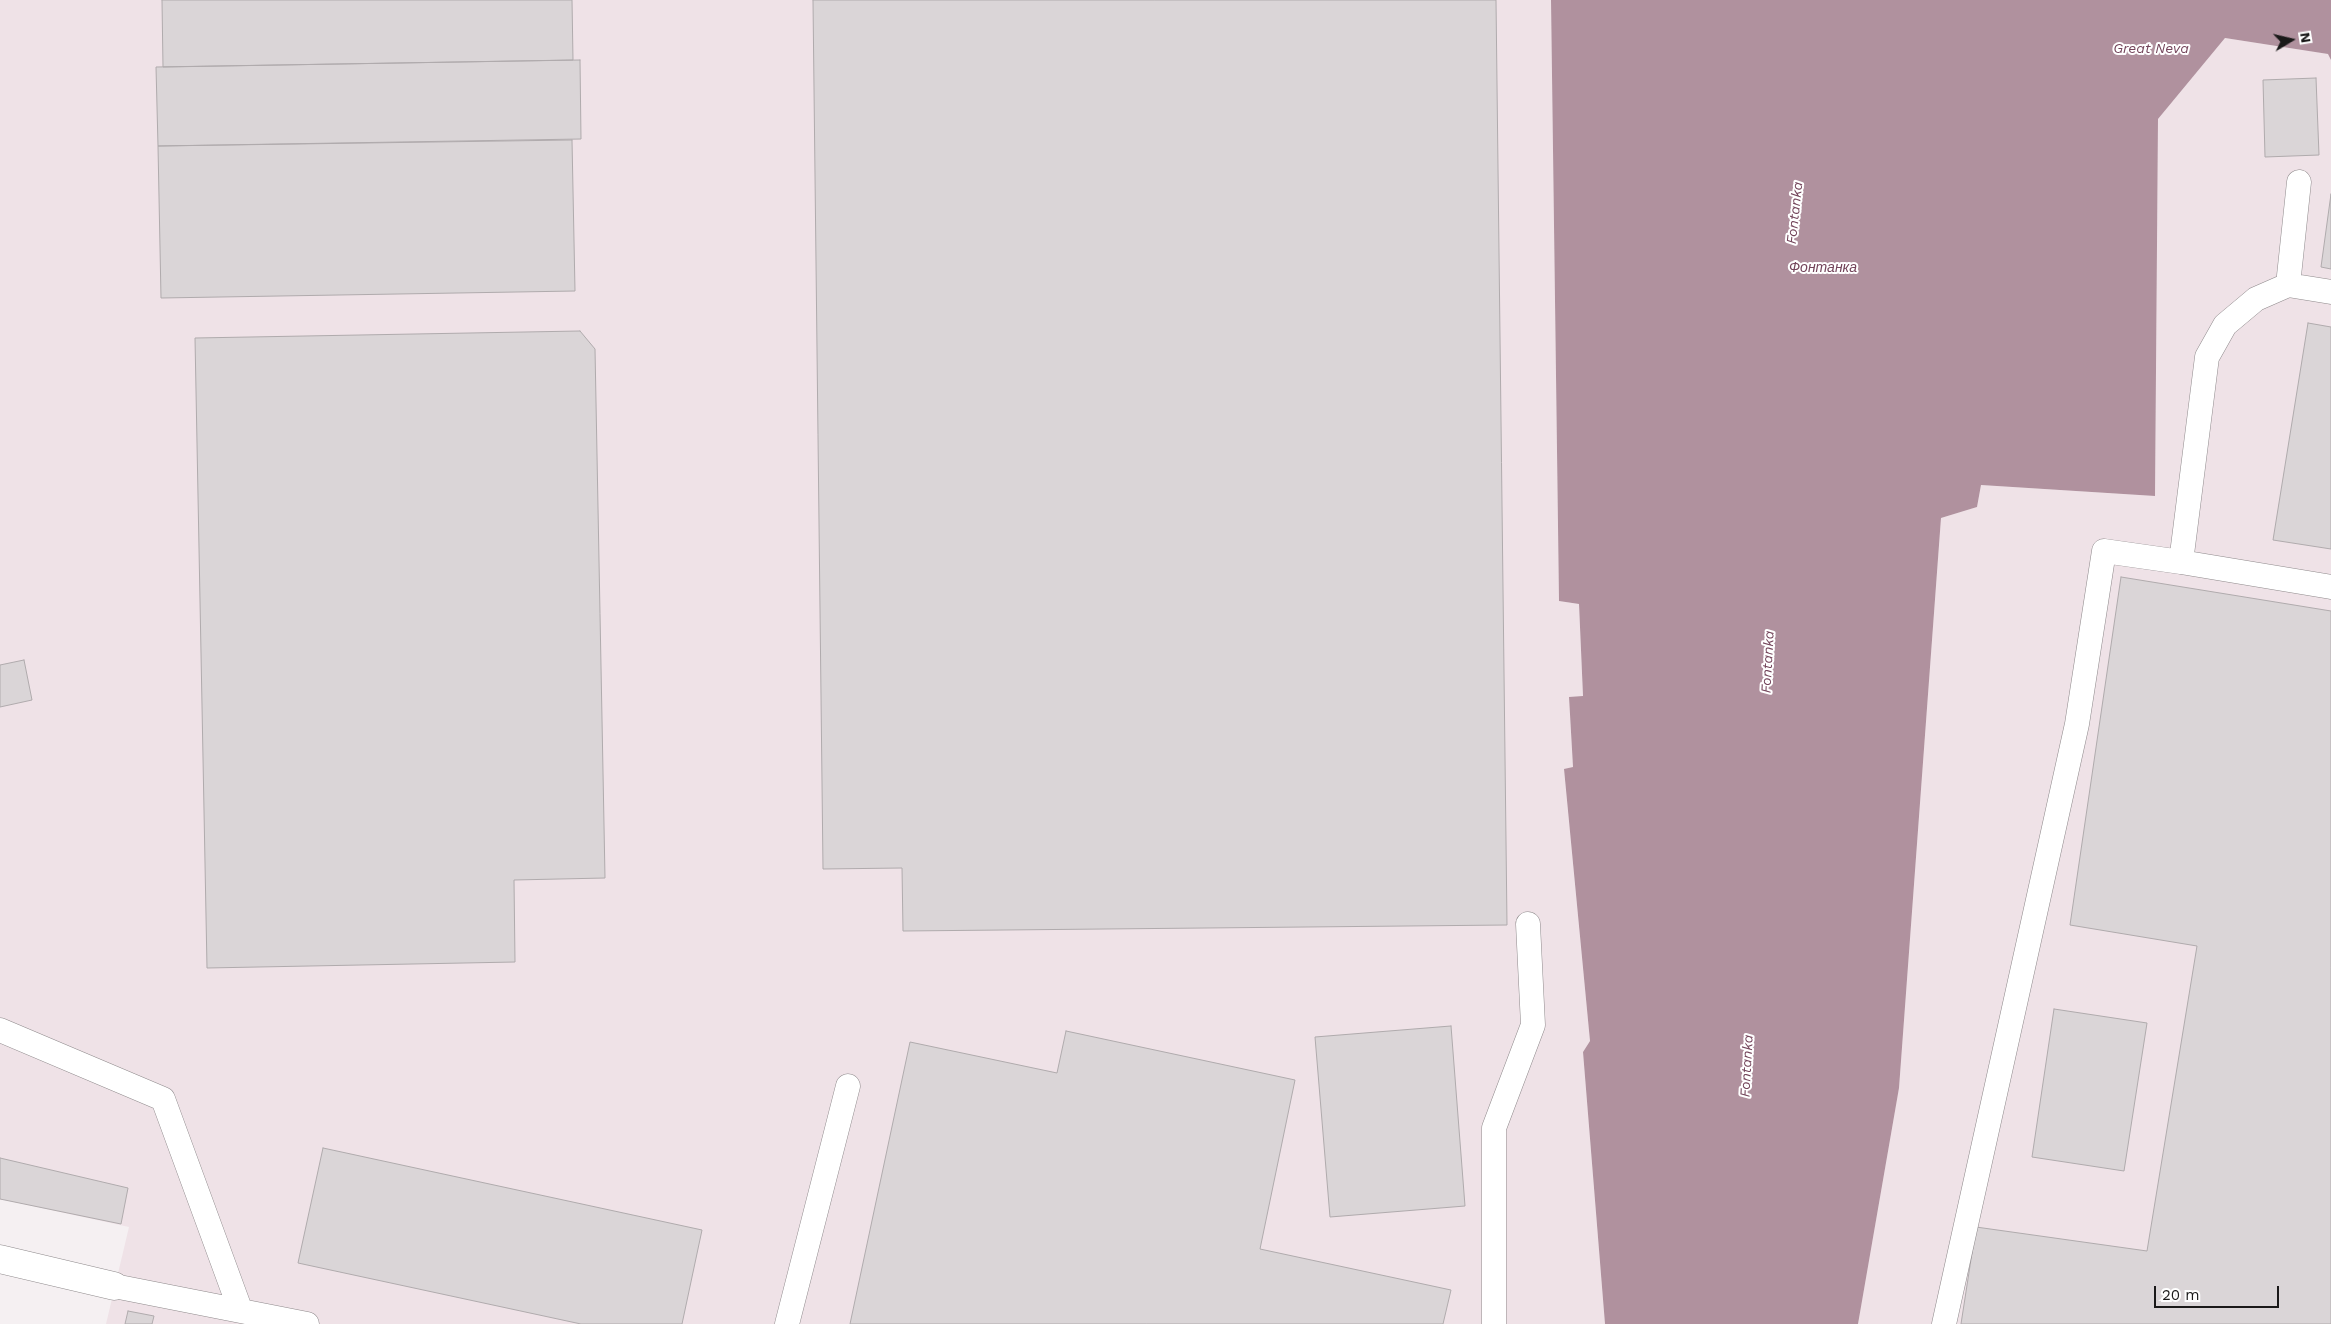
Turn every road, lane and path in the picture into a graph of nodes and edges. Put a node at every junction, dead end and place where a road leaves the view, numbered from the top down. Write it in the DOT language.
graph roads {
  1 [pos="2299,182"];
  2 [pos="2288,285"];
  3 [pos="2331,292"];
  4 [pos="2181,562"];
  5 [pos="2331,587"];
  6 [pos="1528,924"];
  7 [pos="0,1030"];
  8 [pos="848,1086"];
  9 [pos="0,1258"];
  10 [pos="114,1286"];
  11 [pos="240,1309"];
  12 [pos="307,1324"];
  13 [pos="787,1324"];
  14 [pos="1494,1324"];
  15 [pos="1944,1324"];
  1 -- 2 [label="lane"];
  2 -- 3 [label="lane"];
  2 -- 4 [label="lane"];
  4 -- 5 [label="lane"];
  4 -- 15 [label="lane"];
  6 -- 14 [label="lane"];
  7 -- 11 [label="lane"];
  8 -- 13 [label="lane"];
  9 -- 10 [label="street"];
  10 -- 11 [label="lane"];
  11 -- 12 [label="lane"];
}
